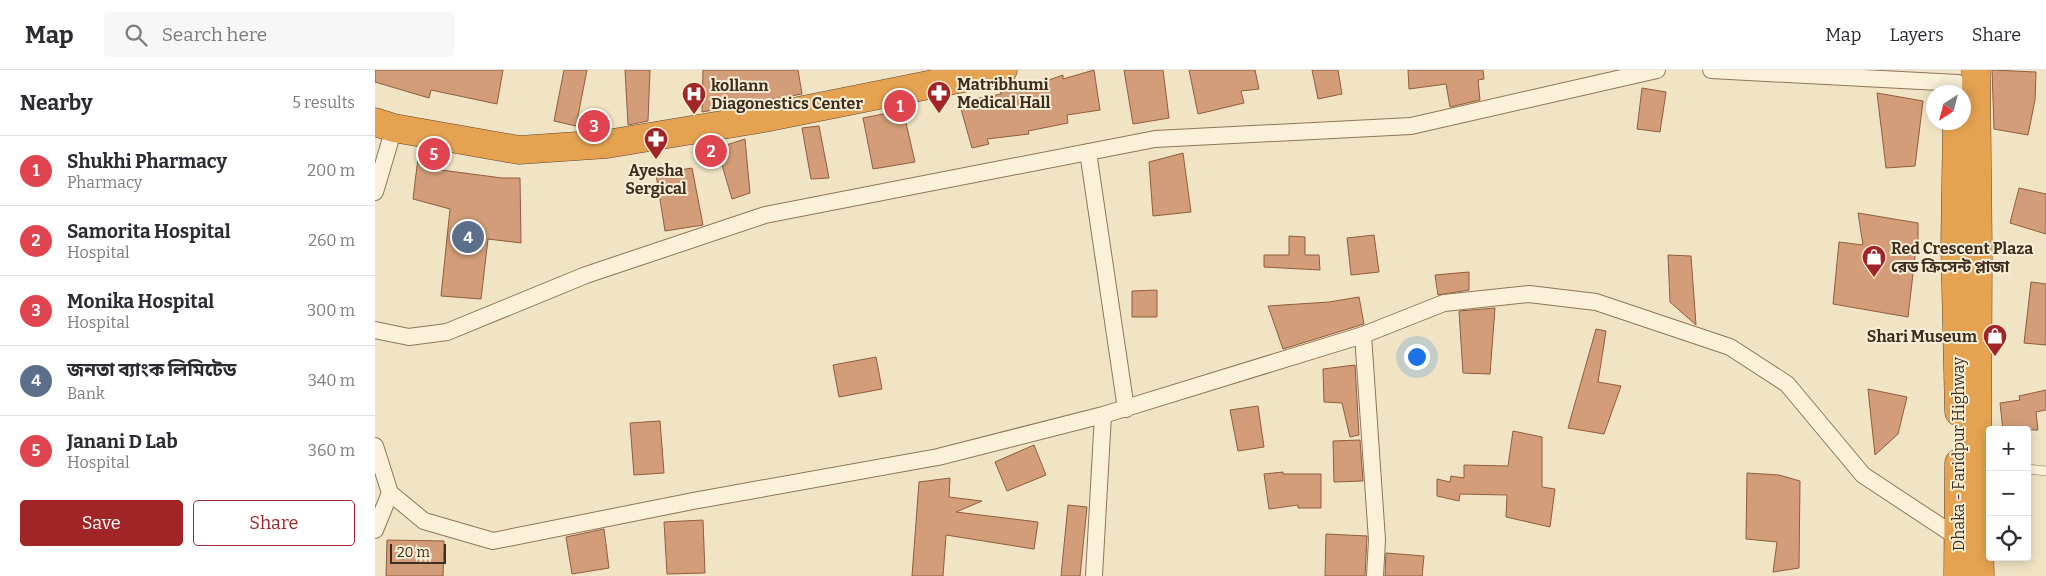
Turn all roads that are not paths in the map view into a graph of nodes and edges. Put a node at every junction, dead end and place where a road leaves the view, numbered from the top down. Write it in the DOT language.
graph roads {
  1 [pos="1003,70"];
  2 [pos="1657,70"];
  3 [pos="1711,70"];
  4 [pos="1963,79"];
  5 [pos="385,125"];
  6 [pos="1957,130"];
  7 [pos="1088,152"];
  8 [pos="375,192"];
  9 [pos="375,330"];
  10 [pos="1363,335"];
  11 [pos="1126,409"];
  12 [pos="1103,415"];
  13 [pos="375,446"];
  14 [pos="2031,469"];
  15 [pos="2046,471"];
  16 [pos="1983,475"];
  17 [pos="390,493"];
  18 [pos="375,530"];
  19 [pos="1968,539"];
  20 [pos="1094,576"];
  21 [pos="1375,576"];
  22 [pos="1959,576"];
  23 [pos="1980,576"];
  1 -- 5 [label="highway"];
  2 -- 7 [label="street"];
  3 -- 4 [label="street"];
  4 -- 16 [label="highway, Dhaka - Faridpur Highway"];
  5 -- 8 [label="street"];
  6 -- 19 [label="highway, Dhaka - Faridpur Highway"];
  7 -- 9 [label="street"];
  7 -- 11 [label="street"];
  10 -- 11 [label="street"];
  10 -- 19 [label="street"];
  10 -- 21 [label="street"];
  11 -- 12 [label="street"];
  12 -- 17 [label="street"];
  12 -- 20 [label="street"];
  13 -- 17 [label="street"];
  14 -- 15 [label="lane"];
  16 -- 19 [label="highway, Dhaka - Faridpur Highway"];
  17 -- 18 [label="street"];
  19 -- 22 [label="highway, Dhaka - Faridpur Highway"];
  19 -- 23 [label="highway, Dhaka - Faridpur Highway"];
}
